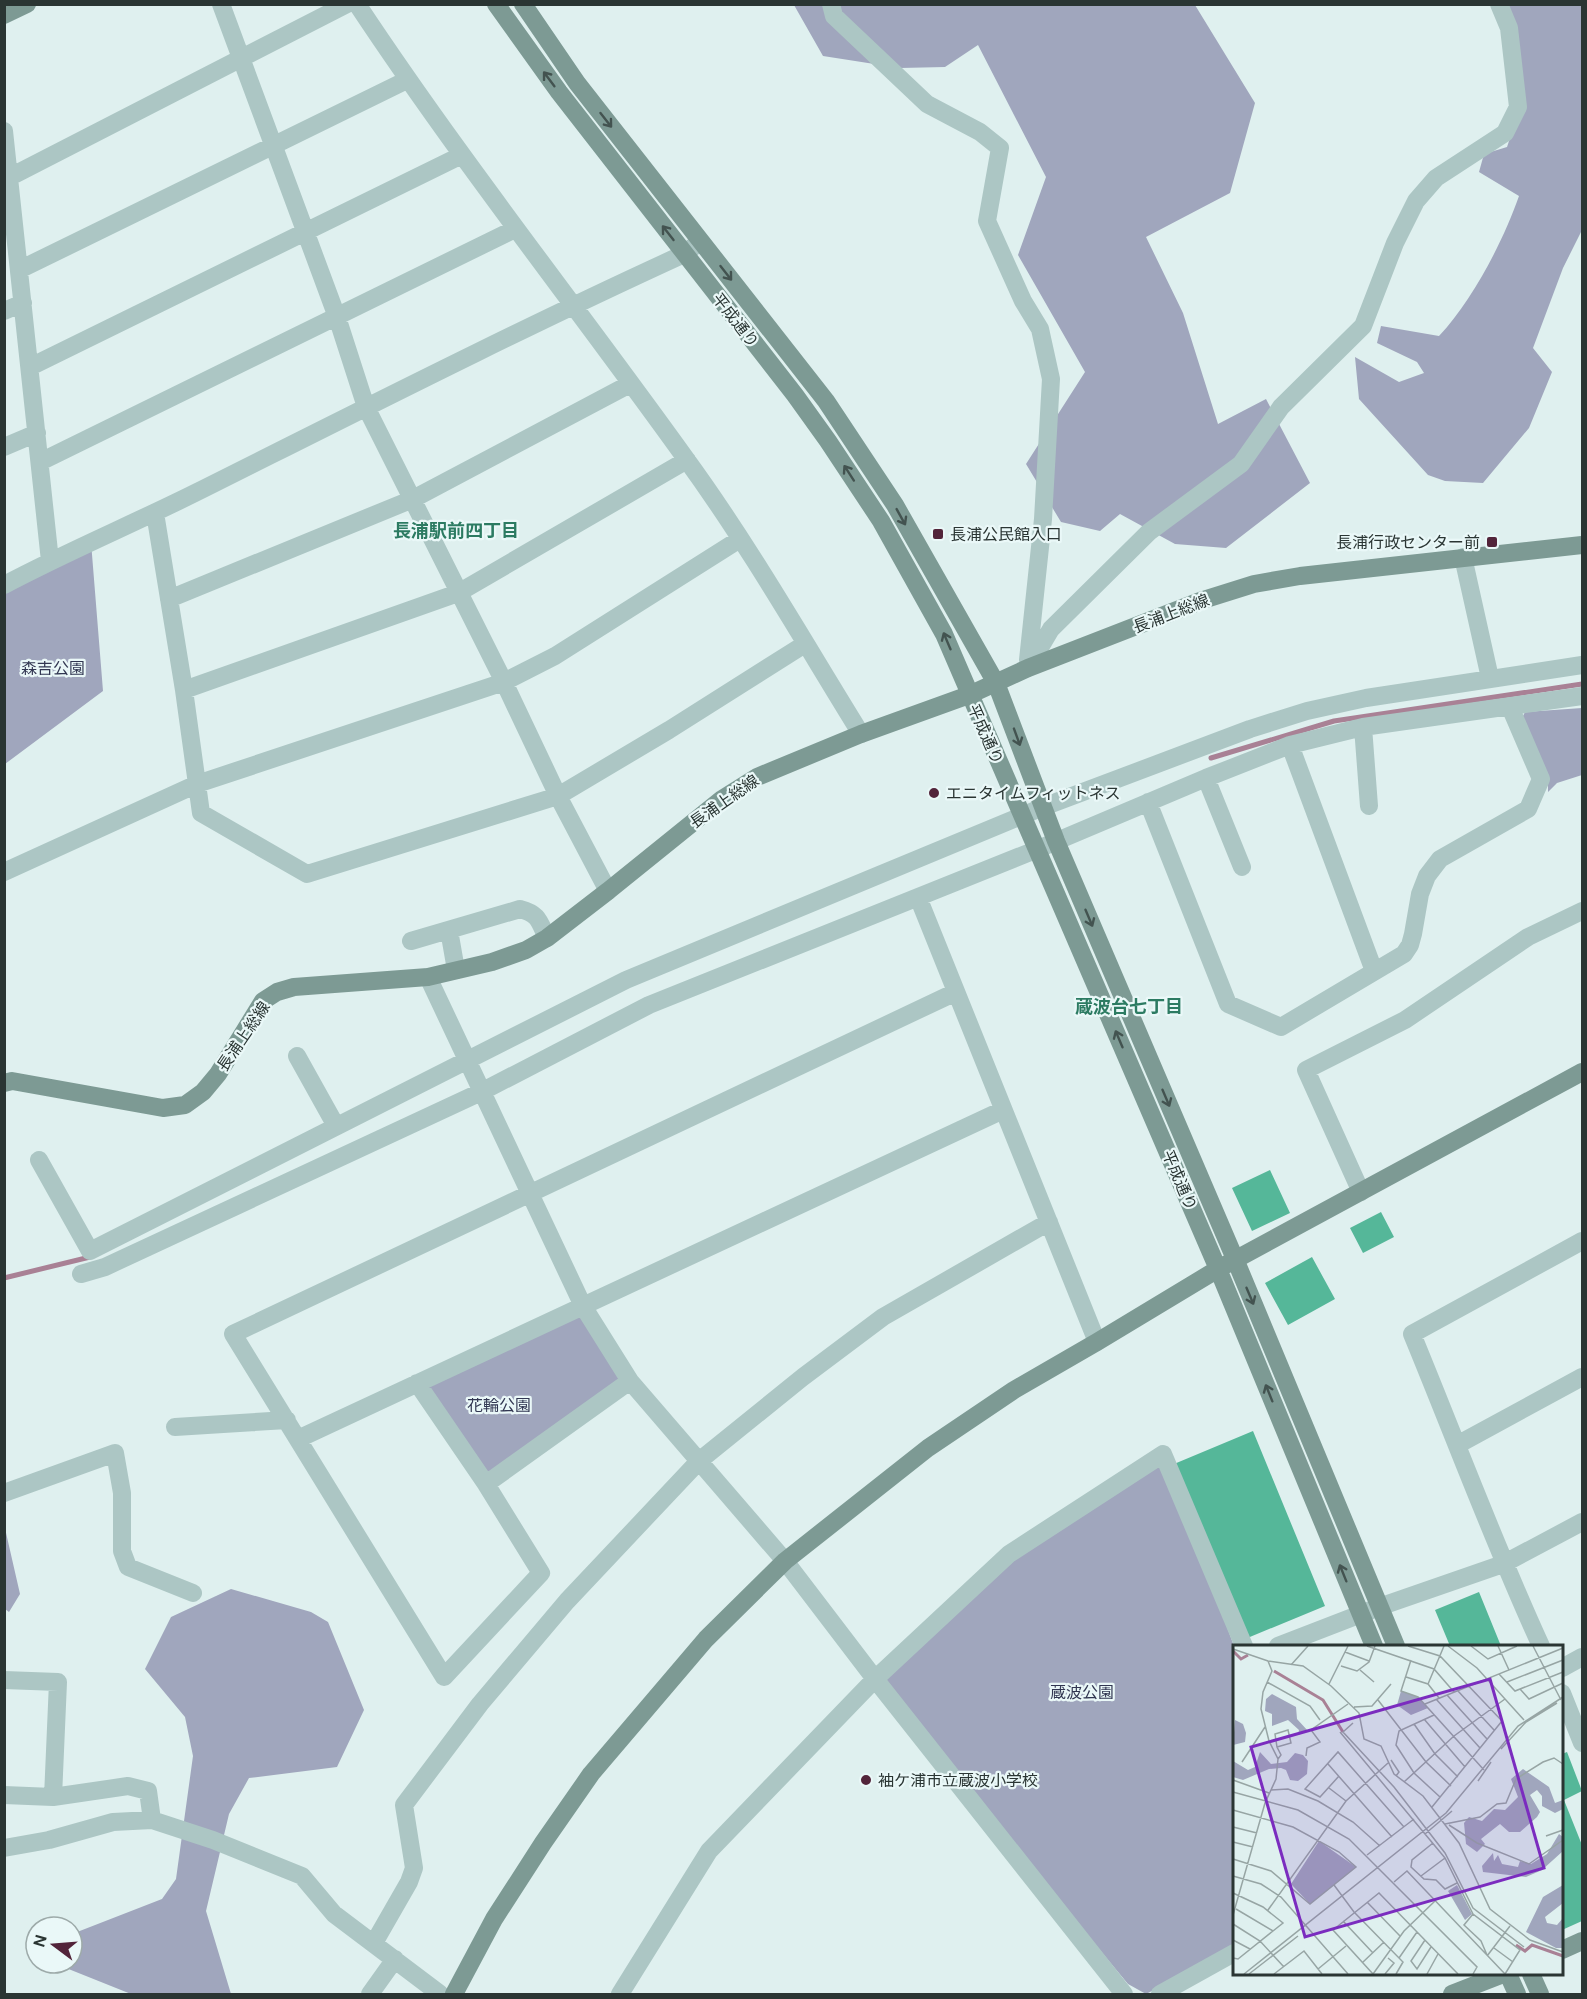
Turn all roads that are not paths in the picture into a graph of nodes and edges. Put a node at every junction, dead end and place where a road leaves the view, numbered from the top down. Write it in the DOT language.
graph roads {
  1 [pos="27,4"];
  2 [pos="221,4"];
  3 [pos="346,4"];
  4 [pos="357,4"];
  5 [pos="496,4"];
  6 [pos="523,4"];
  7 [pos="831,4"];
  8 [pos="1499,4"];
  9 [pos="4,15"];
  10 [pos="241,57"];
  11 [pos="407,80"];
  12 [pos="4,131"];
  13 [pos="274,146"];
  14 [pos="462,155"];
  15 [pos="7,179"];
  16 [pos="515,229"];
  17 [pos="305,231"];
  18 [pos="701,241"];
  19 [pos="684,254"];
  20 [pos="19,270"];
  21 [pos="22,303"];
  22 [pos="572,305"];
  23 [pos="4,311"];
  24 [pos="337,317"];
  25 [pos="30,367"];
  26 [pos="630,384"];
  27 [pos="366,407"];
  28 [pos="36,433"];
  29 [pos="4,447"];
  30 [pos="687,460"];
  31 [pos="40,462"];
  32 [pos="413,499"];
  33 [pos="155,513"];
  34 [pos="740,539"];
  35 [pos="1582,545"];
  36 [pos="1463,557"];
  37 [pos="50,561"];
  38 [pos="4,585"];
  39 [pos="458,593"];
  40 [pos="169,600"];
  41 [pos="805,644"];
  42 [pos="1582,665"];
  43 [pos="1028,668"];
  44 [pos="1482,680"];
  45 [pos="504,682"];
  46 [pos="996,682"];
  47 [pos="184,690"];
  48 [pos="969,695"];
  49 [pos="1582,696"];
  50 [pos="1510,707"];
  51 [pos="1478,712"];
  52 [pos="1362,727"];
  53 [pos="861,734"];
  54 [pos="1290,745"];
  55 [pos="1206,778"];
  56 [pos="197,784"];
  57 [pos="558,796"];
  58 [pos="1148,802"];
  59 [pos="1369,806"];
  60 [pos="1043,807"];
  61 [pos="1023,816"];
  62 [pos="1056,841"];
  63 [pos="1038,849"];
  64 [pos="1242,867"];
  65 [pos="4,872"];
  66 [pos="609,891"];
  67 [pos="918,897"];
  68 [pos="1582,911"];
  69 [pos="449,930"];
  70 [pos="547,938"];
  71 [pos="411,941"];
  72 [pos="456,970"];
  73 [pos="1374,971"];
  74 [pos="428,977"];
  75 [pos="957,992"];
  76 [pos="297,1056"];
  77 [pos="467,1061"];
  78 [pos="1582,1072"];
  79 [pos="4,1083"];
  80 [pos="481,1092"];
  81 [pos="1003,1110"];
  82 [pos="336,1126"];
  83 [pos="39,1160"];
  84 [pos="1361,1192"];
  85 [pos="529,1194"];
  86 [pos="1049,1222"];
  87 [pos="1582,1241"];
  88 [pos="1235,1259"];
  89 [pos="1218,1269"];
  90 [pos="81,1274"];
  91 [pos="583,1306"];
  92 [pos="1097,1342"];
  93 [pos="1582,1377"];
  94 [pos="630,1381"];
  95 [pos="417,1383"];
  96 [pos="287,1420"];
  97 [pos="175,1427"];
  98 [pos="298,1439"];
  99 [pos="1457,1444"];
  100 [pos="699,1461"];
  101 [pos="486,1484"];
  102 [pos="4,1494"];
  103 [pos="1582,1522"];
  104 [pos="785,1561"];
  105 [pos="1503,1564"];
  106 [pos="193,1593"];
  107 [pos="1379,1607"];
  108 [pos="1360,1614"];
  109 [pos="1243,1645"];
  110 [pos="1283,1645"];
  111 [pos="1373,1645"];
  112 [pos="1395,1645"];
  113 [pos="1540,1645"];
  114 [pos="1582,1657"];
  115 [pos="1563,1667"];
  116 [pos="875,1678"];
  117 [pos="4,1680"];
  118 [pos="1563,1696"];
  119 [pos="1582,1743"];
  120 [pos="4,1795"];
  121 [pos="53,1797"];
  122 [pos="152,1820"];
  123 [pos="4,1848"];
  124 [pos="1582,1941"];
  125 [pos="374,1943"];
  126 [pos="1563,1950"];
  127 [pos="1233,1954"];
  128 [pos="395,1959"];
  129 [pos="1501,1975"];
  130 [pos="1508,1975"];
  131 [pos="1531,1975"];
  132 [pos="370,1995"];
  133 [pos="440,1995"];
  134 [pos="454,1995"];
  135 [pos="620,1995"];
  136 [pos="1124,1995"];
  137 [pos="1160,1995"];
  138 [pos="1452,1995"];
  139 [pos="1517,1995"];
  140 [pos="1540,1995"];
  1 -- 9 [label="street"];
  2 -- 10 [label="street"];
  3 -- 10 [label="street"];
  4 -- 11 [label="street"];
  19 -- 5 [label="street, 平成通り, one-way"];
  6 -- 18 [label="street, 平成通り, one-way"];
  7 -- 43 [label="street"];
  8 -- 43 [label="street"];
  10 -- 13 [label="street"];
  10 -- 15 [label="street"];
  11 -- 13 [label="street"];
  11 -- 14 [label="street"];
  12 -- 15 [label="street"];
  13 -- 17 [label="street"];
  13 -- 20 [label="street"];
  14 -- 16 [label="street"];
  14 -- 17 [label="street"];
  15 -- 20 [label="street"];
  16 -- 22 [label="street"];
  16 -- 24 [label="street"];
  17 -- 24 [label="street"];
  17 -- 25 [label="street"];
  18 -- 19 [label="street"];
  18 -- 46 [label="street, 平成通り, one-way"];
  19 -- 22 [label="street"];
  48 -- 19 [label="street, 平成通り, one-way"];
  20 -- 21 [label="street"];
  21 -- 23 [label="street"];
  21 -- 25 [label="street"];
  22 -- 26 [label="street"];
  22 -- 27 [label="street"];
  24 -- 27 [label="street"];
  24 -- 31 [label="street"];
  25 -- 28 [label="street"];
  26 -- 30 [label="street"];
  26 -- 32 [label="street"];
  27 -- 32 [label="street"];
  27 -- 33 [label="street"];
  28 -- 29 [label="street"];
  28 -- 31 [label="street"];
  30 -- 34 [label="street"];
  30 -- 39 [label="street"];
  31 -- 37 [label="street"];
  32 -- 39 [label="street"];
  32 -- 40 [label="street"];
  33 -- 37 [label="street"];
  33 -- 40 [label="street"];
  34 -- 41 [label="street"];
  34 -- 45 [label="street"];
  35 -- 36 [label="street, 長浦上総線"];
  36 -- 43 [label="street, 長浦上総線"];
  36 -- 44 [label="street"];
  37 -- 38 [label="street"];
  39 -- 45 [label="street"];
  39 -- 47 [label="street"];
  40 -- 47 [label="street"];
  41 -- 53 [label="street"];
  41 -- 57 [label="street"];
  42 -- 44 [label="street"];
  43 -- 46 [label="street, 長浦上総線"];
  44 -- 51 [label="street"];
  44 -- 60 [label="street"];
  45 -- 56 [label="street"];
  45 -- 57 [label="street"];
  46 -- 48 [label="street, 長浦上総線"];
  46 -- 60 [label="street, 平成通り, one-way"];
  47 -- 56 [label="street"];
  48 -- 53 [label="street, 長浦上総線"];
  48 -- 61 [label="street, 平成通り"];
  49 -- 50 [label="street"];
  50 -- 51 [label="street"];
  50 -- 73 [label="street"];
  51 -- 52 [label="street"];
  52 -- 54 [label="street"];
  52 -- 59 [label="street"];
  53 -- 66 [label="street, 長浦上総線"];
  54 -- 55 [label="street"];
  54 -- 73 [label="street"];
  55 -- 58 [label="street"];
  55 -- 64 [label="street"];
  56 -- 57 [label="street"];
  56 -- 65 [label="street"];
  57 -- 66 [label="street"];
  58 -- 62 [label="street"];
  58 -- 73 [label="street"];
  60 -- 61 [label="street"];
  60 -- 62 [label="street, 平成通り"];
  61 -- 63 [label="street, 平成通り"];
  61 -- 77 [label="street"];
  62 -- 63 [label="street"];
  62 -- 88 [label="street, 平成通り, one-way"];
  63 -- 67 [label="street"];
  89 -- 63 [label="street, 平成通り, one-way"];
  66 -- 70 [label="street, 長浦上総線"];
  67 -- 75 [label="street"];
  67 -- 80 [label="street"];
  68 -- 84 [label="street"];
  69 -- 70 [label="street"];
  69 -- 71 [label="street"];
  69 -- 72 [label="street"];
  70 -- 72 [label="street, 長浦上総線"];
  72 -- 74 [label="street, 長浦上総線"];
  74 -- 77 [label="street"];
  74 -- 79 [label="street, 長浦上総線"];
  75 -- 81 [label="street"];
  75 -- 85 [label="street"];
  76 -- 82 [label="street"];
  77 -- 80 [label="street"];
  77 -- 82 [label="street"];
  78 -- 84 [label="street"];
  80 -- 85 [label="street"];
  80 -- 90 [label="street"];
  81 -- 86 [label="street"];
  81 -- 91 [label="street"];
  82 -- 83 [label="street"];
  84 -- 88 [label="street"];
  85 -- 91 [label="street"];
  85 -- 96 [label="street"];
  86 -- 92 [label="street"];
  86 -- 100 [label="street"];
  87 -- 99 [label="street"];
  88 -- 89 [label="street"];
  88 -- 107 [label="street, 平成通り, one-way"];
  89 -- 92 [label="street"];
  108 -- 89 [label="street, 平成通り, one-way"];
  91 -- 94 [label="street"];
  91 -- 95 [label="street"];
  92 -- 104 [label="street"];
  93 -- 99 [label="street"];
  94 -- 100 [label="street"];
  94 -- 101 [label="street"];
  95 -- 98 [label="street"];
  95 -- 101 [label="street"];
  96 -- 97 [label="street"];
  96 -- 98 [label="street"];
  98 -- 101 [label="street"];
  99 -- 105 [label="street"];
  100 -- 104 [label="street"];
  100 -- 125 [label="street"];
  102 -- 106 [label="street"];
  103 -- 105 [label="street"];
  104 -- 116 [label="street"];
  104 -- 134 [label="street"];
  105 -- 107 [label="street"];
  105 -- 113 [label="street"];
  107 -- 108 [label="street"];
  107 -- 112 [label="street, 平成通り"];
  108 -- 110 [label="street"];
  108 -- 111 [label="street, 平成通り"];
  109 -- 116 [label="street"];
  114 -- 115 [label="street"];
  116 -- 135 [label="street"];
  116 -- 136 [label="street"];
  117 -- 121 [label="street"];
  118 -- 119 [label="street"];
  120 -- 121 [label="street"];
  121 -- 122 [label="street"];
  122 -- 123 [label="street"];
  122 -- 125 [label="street"];
  124 -- 126 [label="street"];
  125 -- 128 [label="street"];
  127 -- 137 [label="street"];
  128 -- 132 [label="street"];
  128 -- 133 [label="street"];
  129 -- 138 [label="street"];
  130 -- 139 [label="street"];
  131 -- 140 [label="street"];
}
